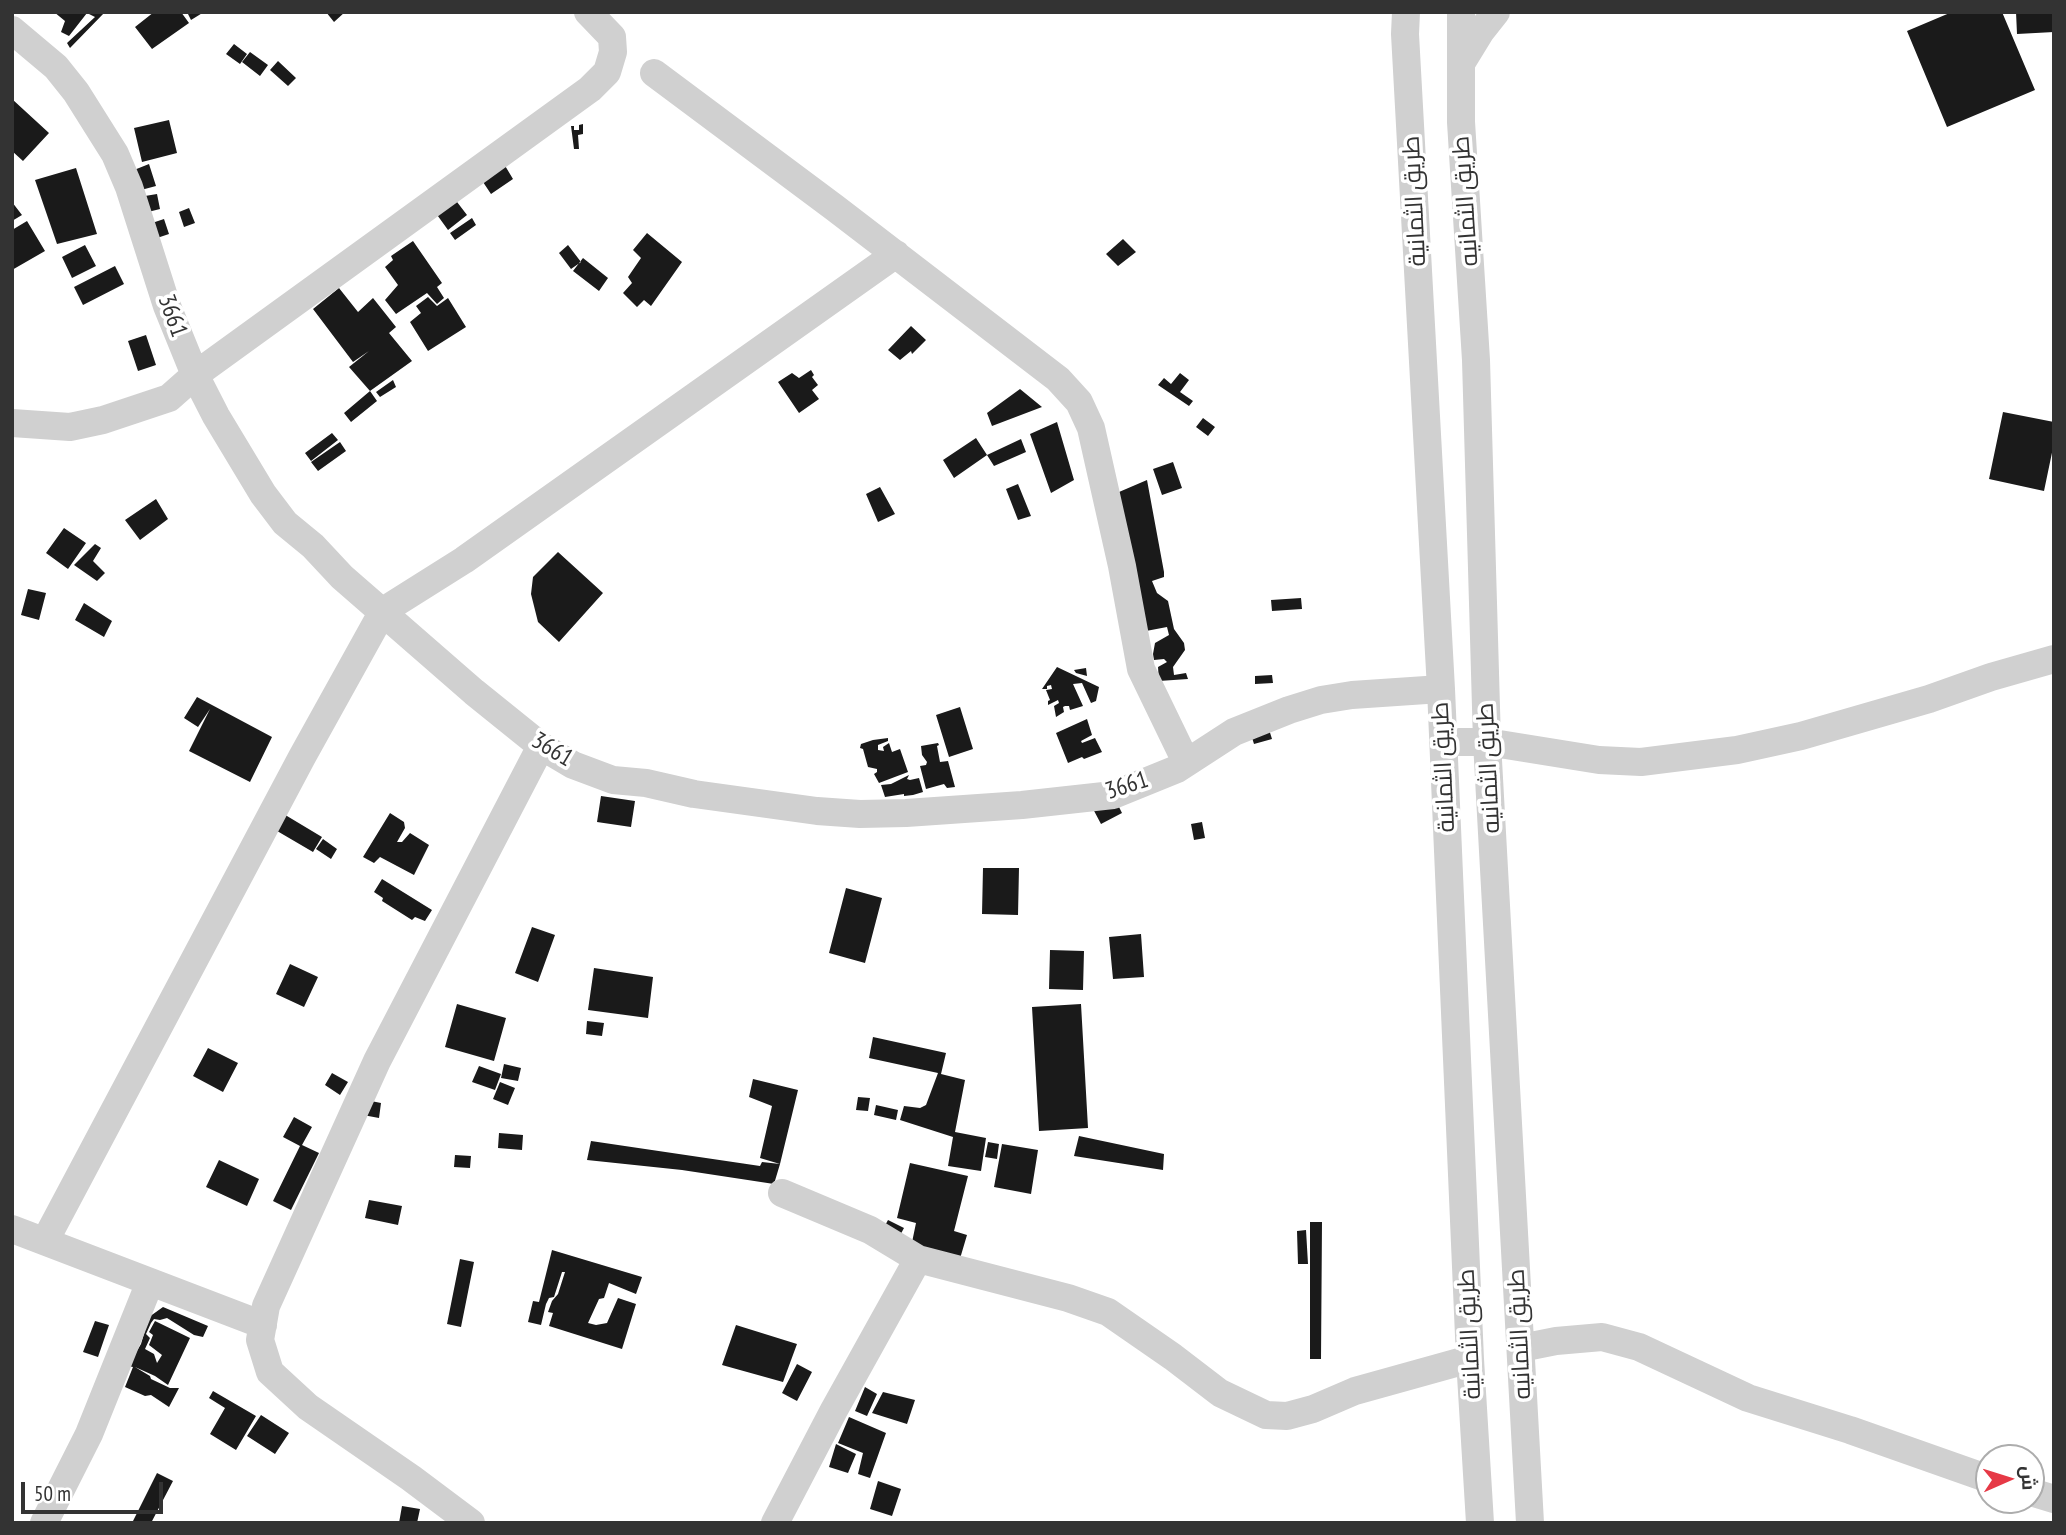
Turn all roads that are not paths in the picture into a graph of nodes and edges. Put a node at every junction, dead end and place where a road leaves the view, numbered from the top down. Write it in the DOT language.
graph roads {
  1 [pos="588,12"];
  2 [pos="1406,12"];
  3 [pos="1461,12"];
  4 [pos="1496,12"];
  5 [pos="12,30"];
  6 [pos="1461,65"];
  7 [pos="654,73"];
  8 [pos="896,254"];
  9 [pos="195,375"];
  10 [pos="12,424"];
  11 [pos="383,611"];
  12 [pos="2054,659"];
  13 [pos="1441,689"];
  14 [pos="1443,742"];
  15 [pos="1487,742"];
  16 [pos="541,746"];
  17 [pos="1186,762"];
  18 [pos="782,1193"];
  19 [pos="12,1229"];
  20 [pos="45,1241"];
  21 [pos="918,1259"];
  22 [pos="149,1282"];
  23 [pos="263,1325"];
  24 [pos="1521,1348"];
  25 [pos="1470,1359"];
  26 [pos="1975,1474"];
  27 [pos="44,1523"];
  28 [pos="471,1523"];
  29 [pos="775,1523"];
  30 [pos="1480,1523"];
  31 [pos="1530,1523"];
  1 -- 9 [label="street"];
  2 -- 13 [label="street, طريق الثمانية"];
  3 -- 6 [label="street, طريق الثمانيه"];
  4 -- 6 [label="street"];
  5 -- 9 [label="street, 3661"];
  6 -- 15 [label="street, طريق الثمانيه"];
  7 -- 8 [label="street"];
  8 -- 11 [label="street"];
  8 -- 17 [label="street"];
  9 -- 10 [label="street"];
  9 -- 11 [label="street, 3661"];
  11 -- 16 [label="street, 3661"];
  11 -- 20 [label="street"];
  12 -- 15 [label="street"];
  13 -- 14 [label="street, طريق الثمانية"];
  13 -- 17 [label="street, 3661"];
  14 -- 15 [label="street"];
  14 -- 25 [label="street, طريق الثمانية"];
  15 -- 24 [label="street, طريق الثمانيه"];
  16 -- 17 [label="street, 3661"];
  16 -- 23 [label="street"];
  18 -- 21 [label="street"];
  19 -- 20 [label="street"];
  20 -- 22 [label="street"];
  21 -- 25 [label="street"];
  21 -- 29 [label="street"];
  22 -- 23 [label="street"];
  22 -- 27 [label="street"];
  23 -- 28 [label="street"];
  24 -- 26 [label="street"];
  24 -- 31 [label="street, طريق الثمانيه"];
  25 -- 30 [label="street, طريق الثمانية"];
}
